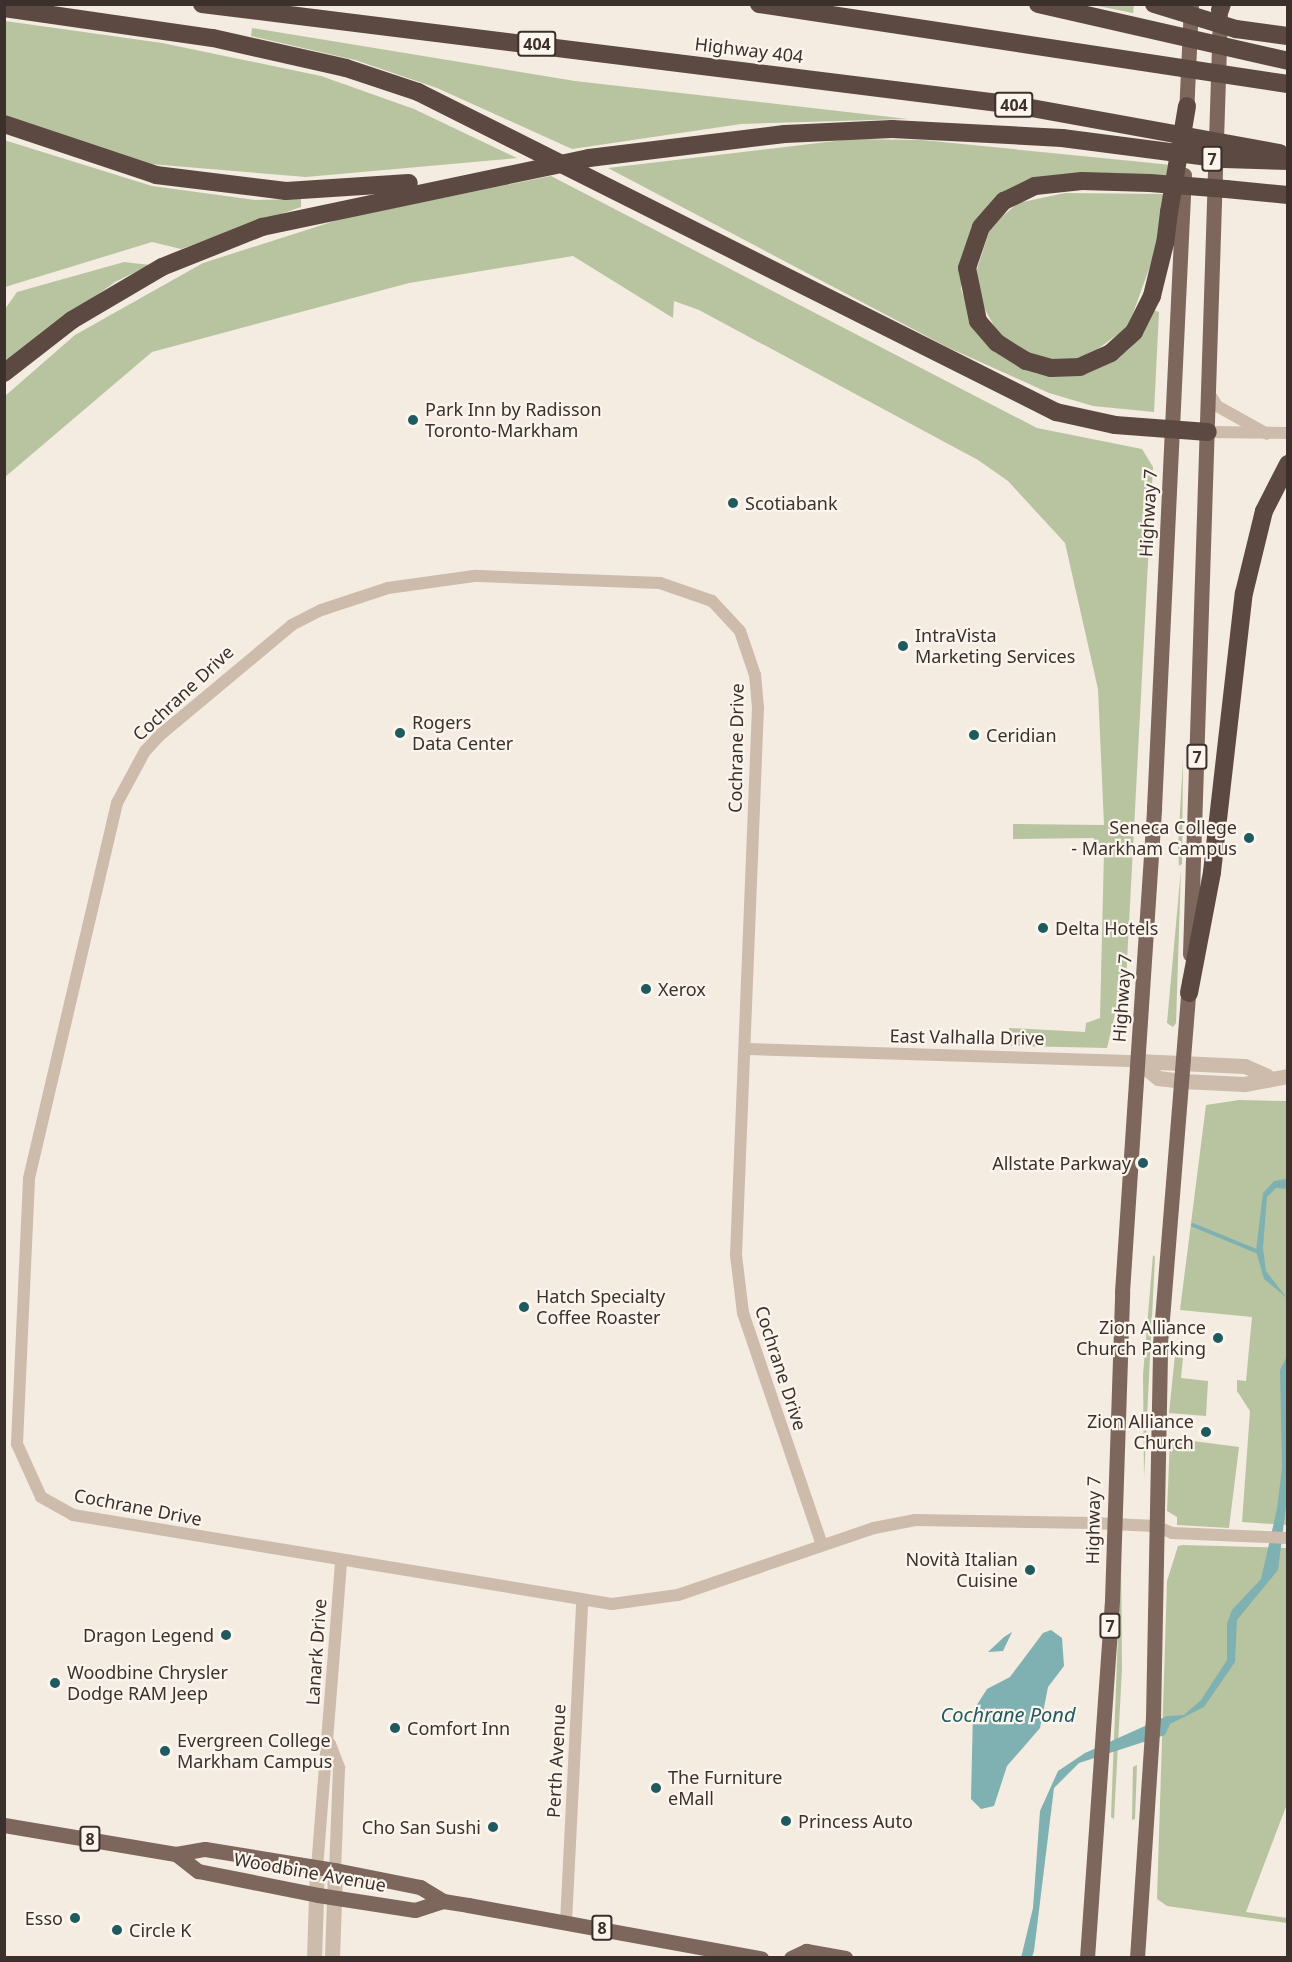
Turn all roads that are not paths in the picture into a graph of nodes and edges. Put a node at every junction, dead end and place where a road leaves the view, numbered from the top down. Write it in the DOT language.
graph roads {
  1 [pos="202,4"];
  2 [pos="759,4"];
  3 [pos="1038,4"];
  4 [pos="1154,4"];
  5 [pos="1191,4"];
  6 [pos="1221,6"];
  7 [pos="4,8"];
  8 [pos="1287,36"];
  9 [pos="1287,62"];
  10 [pos="1287,84"];
  11 [pos="1187,106"];
  12 [pos="4,124"];
  13 [pos="1287,155"];
  14 [pos="1287,161"];
  15 [pos="525,170"];
  16 [pos="1287,195"];
  17 [pos="4,373"];
  18 [pos="1209,393"];
  19 [pos="1172,428"];
  20 [pos="1208,432"];
  21 [pos="1287,433"];
  22 [pos="1271,436"];
  23 [pos="1286,467"];
  24 [pos="1189,993"];
  25 [pos="747,1049"];
  26 [pos="1137,1060"];
  27 [pos="1185,1061"];
  28 [pos="1267,1076"];
  29 [pos="1287,1076"];
  30 [pos="1182,1081"];
  31 [pos="1113,1524"];
  32 [pos="1155,1526"];
  33 [pos="1287,1538"];
  34 [pos="822,1545"];
  35 [pos="340,1562"];
  36 [pos="582,1602"];
  37 [pos="330,1744"];
  38 [pos="4,1825"];
  39 [pos="176,1854"];
  40 [pos="317,1868"];
  41 [pos="335,1870"];
  42 [pos="318,1894"];
  43 [pos="334,1897"];
  44 [pos="443,1901"];
  45 [pos="566,1922"];
  46 [pos="314,1958"];
  47 [pos="332,1958"];
  48 [pos="761,1958"];
  49 [pos="791,1958"];
  50 [pos="845,1958"];
  51 [pos="1087,1958"];
  52 [pos="1137,1958"];
  1 -- 13 [label="highway, Highway 404 / 404"];
  2 -- 10 [label="highway"];
  3 -- 9 [label="highway"];
  4 -- 8 [label="highway"];
  5 -- 11 [label="main road, Highway 7 / 7"];
  6 -- 18 [label="main road, 7"];
  7 -- 19 [label="highway"];
  11 -- 16 [label="highway"];
  11 -- 19 [label="main road, Highway 7 / 7"];
  12 -- 15 [label="highway"];
  14 -- 15 [label="highway"];
  15 -- 17 [label="highway"];
  18 -- 20 [label="main road, 7"];
  18 -- 22 [label="street"];
  19 -- 20 [label="highway"];
  19 -- 26 [label="main road, Highway 7 / 7"];
  20 -- 22 [label="street"];
  20 -- 24 [label="main road, 7"];
  21 -- 22 [label="street"];
  23 -- 24 [label="highway"];
  24 -- 27 [label="main road, 7"];
  25 -- 26 [label="street, East Valhalla Drive"];
  25 -- 34 [label="street, Cochrane Drive"];
  25 -- 35 [label="street, Cochrane Drive"];
  26 -- 27 [label="street, East Valhalla Drive"];
  26 -- 30 [label="street"];
  26 -- 31 [label="main road, Highway 7 / 7"];
  27 -- 28 [label="street"];
  27 -- 30 [label="main road, 7"];
  28 -- 29 [label="street"];
  28 -- 30 [label="street"];
  30 -- 32 [label="main road, 7"];
  31 -- 32 [label="street, Cochrane Drive"];
  31 -- 34 [label="street, Cochrane Drive"];
  31 -- 51 [label="main road, Highway 7 / 7"];
  32 -- 33 [label="street, Cochrane Drive"];
  32 -- 52 [label="main road, 7"];
  34 -- 36 [label="street, Cochrane Drive"];
  35 -- 36 [label="street, Cochrane Drive"];
  35 -- 37 [label="street, Lanark Drive"];
  36 -- 45 [label="street, Perth Avenue"];
  37 -- 40 [label="street, Lanark Drive"];
  37 -- 41 [label="street, Lanark Drive"];
  38 -- 39 [label="main road, Woodbine Avenue / 8"];
  39 -- 40 [label="main road, Woodbine Avenue / 8"];
  39 -- 42 [label="main road, Woodbine Avenue / 8"];
  40 -- 41 [label="main road, Woodbine Avenue / 8"];
  40 -- 42 [label="street"];
  41 -- 43 [label="street"];
  41 -- 44 [label="main road, Woodbine Avenue / 8"];
  42 -- 43 [label="main road, Woodbine Avenue / 8"];
  42 -- 46 [label="street"];
  43 -- 44 [label="main road, Woodbine Avenue / 8"];
  43 -- 47 [label="street"];
  44 -- 45 [label="main road, Woodbine Avenue / 8"];
  45 -- 48 [label="main road, Woodbine Avenue / 8"];
  49 -- 50 [label="main road"];
}
